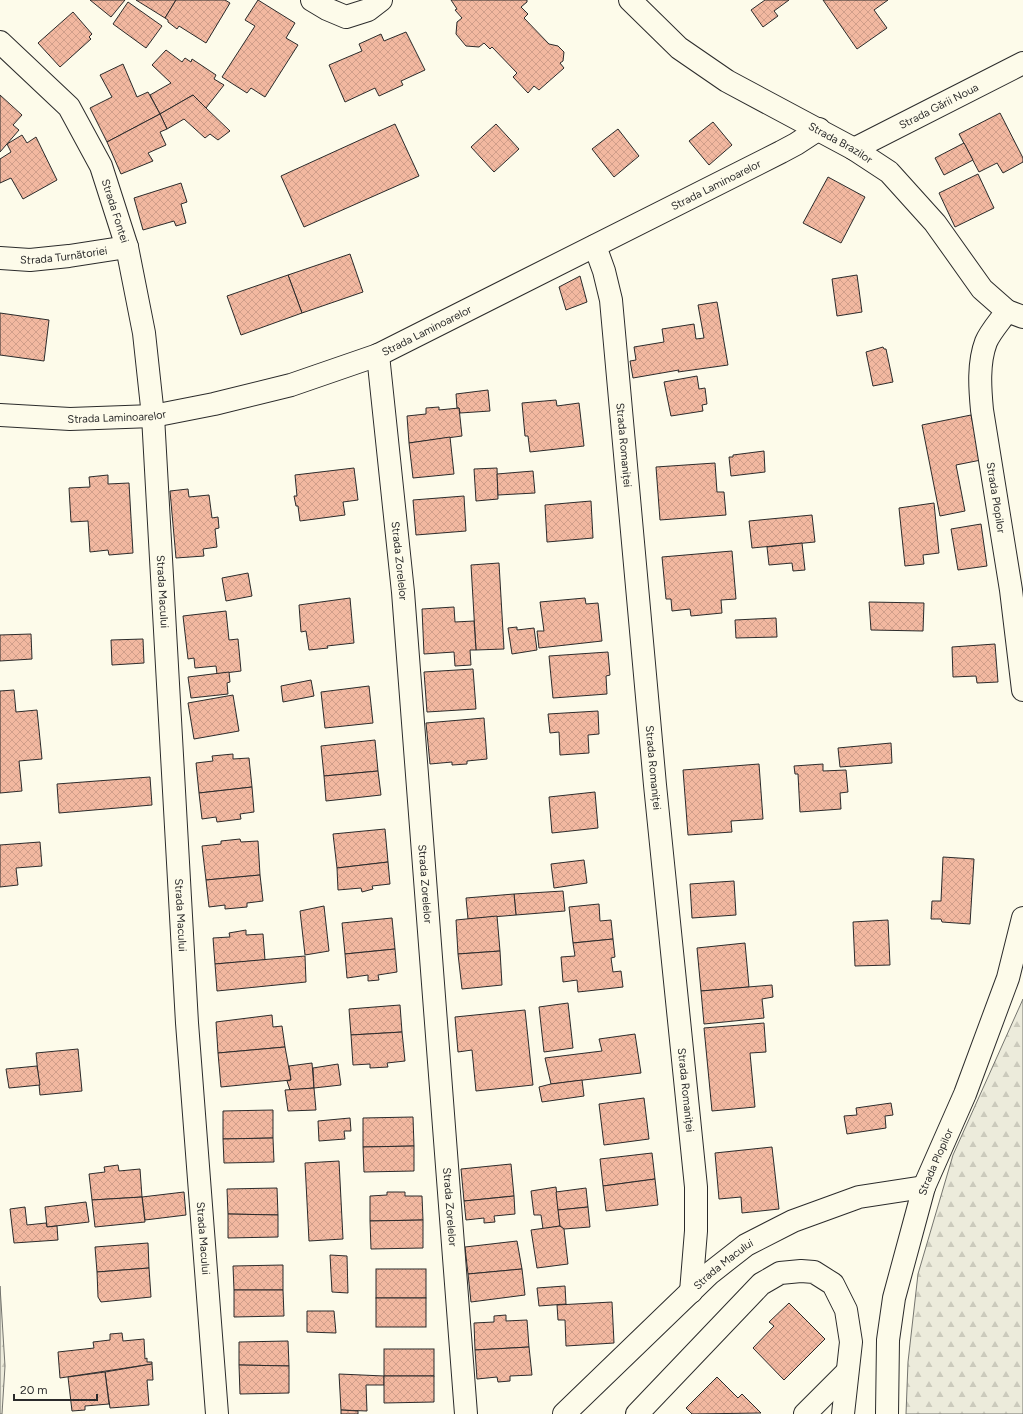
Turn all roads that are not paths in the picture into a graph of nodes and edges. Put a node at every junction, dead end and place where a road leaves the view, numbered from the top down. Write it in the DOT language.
graph roads {
  1 [pos="312,0"];
  2 [pos="381,0"];
  3 [pos="630,0"];
  4 [pos="0,42"];
  5 [pos="1023,63"];
  6 [pos="819,129"];
  7 [pos="854,149"];
  8 [pos="594,246"];
  9 [pos="127,247"];
  10 [pos="0,258"];
  11 [pos="1015,314"];
  12 [pos="378,355"];
  13 [pos="0,415"];
  14 [pos="153,416"];
  15 [pos="1023,690"];
  16 [pos="1023,918"];
  17 [pos="924,1187"];
  18 [pos="690,1292"];
  19 [pos="847,1372"];
  20 [pos="217,1414"];
  21 [pos="466,1414"];
  22 [pos="564,1414"];
  23 [pos="637,1414"];
  24 [pos="805,1414"];
  25 [pos="842,1414"];
  26 [pos="887,1414"];
  1 -- 2 [label="street"];
  3 -- 6 [label="street, Strada Brazilor"];
  4 -- 9 [label="street, Strada Fontei"];
  5 -- 7 [label="street, Strada Gării Noua"];
  6 -- 7 [label="street, Strada Brazilor"];
  6 -- 8 [label="street, Strada Laminoarelor"];
  7 -- 11 [label="street, Strada Brazilor"];
  8 -- 12 [label="street, Strada Laminoarelor"];
  8 -- 18 [label="street, Strada Romaniței"];
  9 -- 10 [label="street, Strada Turnătoriei"];
  9 -- 14 [label="street, Strada Fontei"];
  11 -- 15 [label="street, Strada Plopilor"];
  12 -- 14 [label="street, Strada Laminoarelor"];
  12 -- 21 [label="street, Strada Zorelelor"];
  13 -- 14 [label="street, Strada Laminoarelor"];
  14 -- 20 [label="street, Strada Macului"];
  16 -- 17 [label="street, Strada Plopilor"];
  17 -- 18 [label="street, Strada Macului"];
  17 -- 26 [label="street, Strada Plopilor"];
  18 -- 22 [label="street, Strada Macului"];
  19 -- 23 [label="street"];
  19 -- 24 [label="street"];
  19 -- 25 [label="street"];
}
